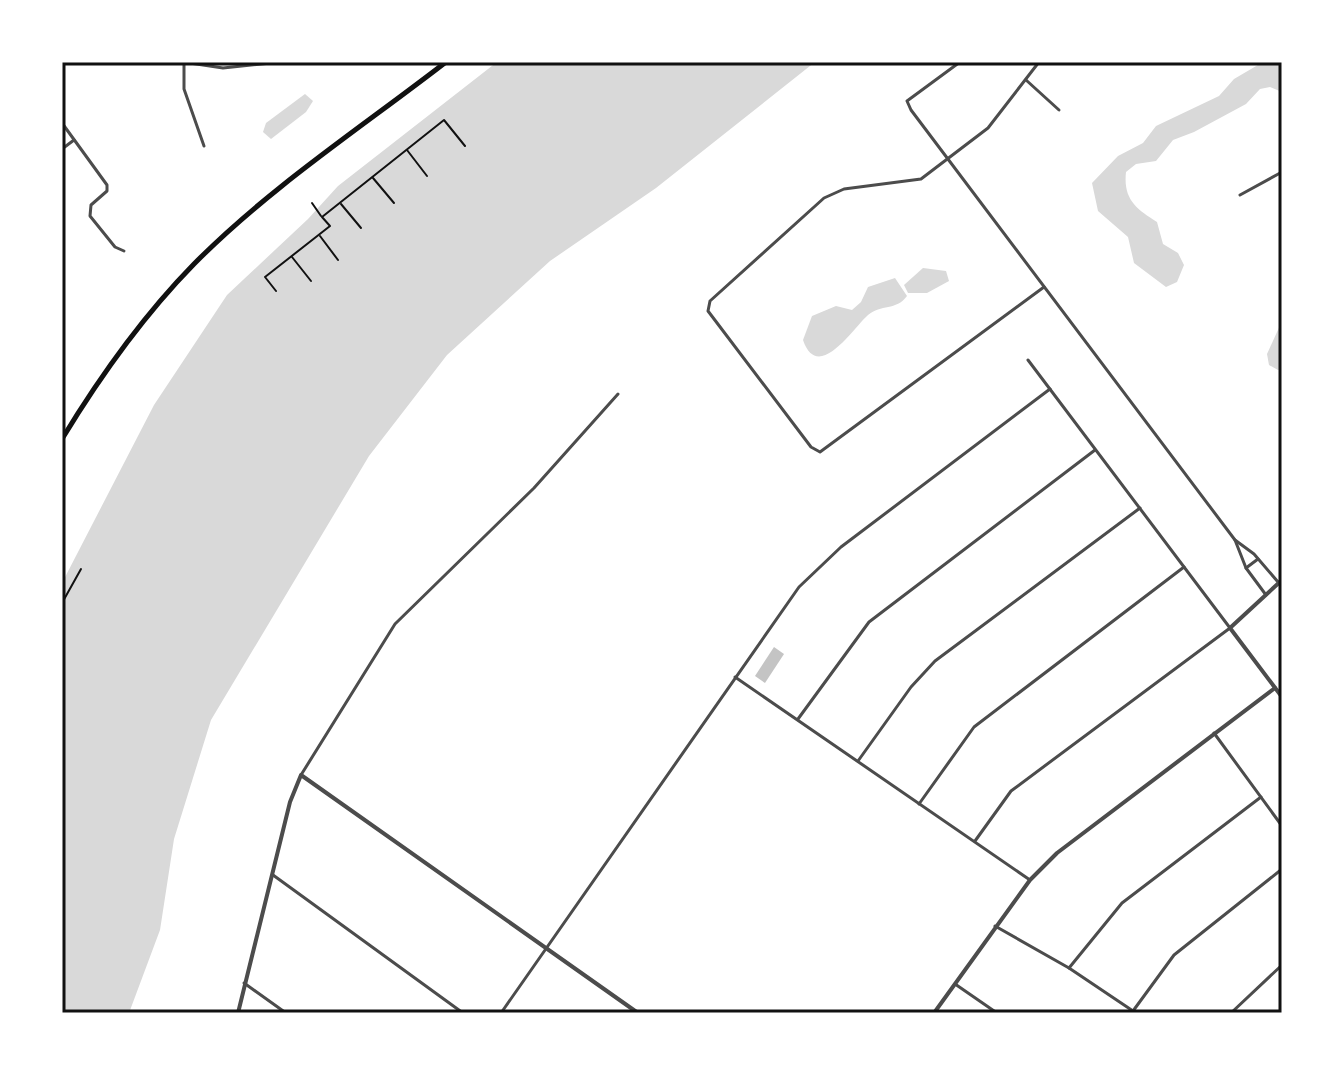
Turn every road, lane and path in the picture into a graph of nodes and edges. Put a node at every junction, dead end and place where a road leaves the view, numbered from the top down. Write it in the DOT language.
graph roads {
  1 [pos="183,62"];
  2 [pos="281,62"];
  3 [pos="446,62"];
  4 [pos="960,62"];
  5 [pos="1039,62"];
  6 [pos="1026,80"];
  7 [pos="1059,110"];
  8 [pos="62,123"];
  9 [pos="74,140"];
  10 [pos="204,146"];
  11 [pos="465,146"];
  12 [pos="62,149"];
  13 [pos="406,150"];
  14 [pos="948,159"];
  15 [pos="1282,172"];
  16 [pos="427,176"];
  17 [pos="373,177"];
  18 [pos="1240,195"];
  19 [pos="312,203"];
  20 [pos="340,203"];
  21 [pos="394,203"];
  22 [pos="322,217"];
  23 [pos="361,228"];
  24 [pos="319,235"];
  25 [pos="124,251"];
  26 [pos="291,256"];
  27 [pos="338,260"];
  28 [pos="311,281"];
  29 [pos="1044,287"];
  30 [pos="276,291"];
  31 [pos="1028,360"];
  32 [pos="1050,389"];
  33 [pos="618,394"];
  34 [pos="62,439"];
  35 [pos="1095,450"];
  36 [pos="1140,508"];
  37 [pos="1235,540"];
  38 [pos="1258,559"];
  39 [pos="1184,567"];
  40 [pos="1246,568"];
  41 [pos="81,569"];
  42 [pos="1280,581"];
  43 [pos="1266,595"];
  44 [pos="62,603"];
  45 [pos="1230,628"];
  46 [pos="735,677"];
  47 [pos="1282,681"];
  48 [pos="1275,688"];
  49 [pos="1282,697"];
  50 [pos="798,719"];
  51 [pos="1214,733"];
  52 [pos="858,761"];
  53 [pos="301,775"];
  54 [pos="1261,797"];
  55 [pos="919,804"];
  56 [pos="1282,826"];
  57 [pos="975,841"];
  58 [pos="1282,869"];
  59 [pos="273,875"];
  60 [pos="1030,880"];
  61 [pos="995,926"];
  62 [pos="548,947"];
  63 [pos="1282,965"];
  64 [pos="1069,968"];
  65 [pos="244,983"];
  66 [pos="955,984"];
  67 [pos="1134,1012"];
  68 [pos="238,1013"];
  69 [pos="286,1013"];
  70 [pos="463,1013"];
  71 [pos="501,1013"];
  72 [pos="638,1013"];
  73 [pos="934,1013"];
  74 [pos="997,1013"];
  75 [pos="1231,1013"];
  1 -- 2 [label="street"];
  1 -- 10 [label="street"];
  3 -- 34 [label="main road"];
  4 -- 14 [label="street"];
  5 -- 6 [label="street"];
  6 -- 7 [label="street"];
  6 -- 14 [label="street"];
  8 -- 9 [label="street"];
  9 -- 12 [label="street"];
  9 -- 25 [label="street"];
  11 -- 13 [label="path"];
  13 -- 16 [label="path"];
  13 -- 17 [label="path"];
  14 -- 29 [label="street"];
  14 -- 29 [label="street"];
  15 -- 18 [label="street"];
  17 -- 20 [label="path"];
  17 -- 21 [label="path"];
  19 -- 22 [label="path"];
  20 -- 22 [label="path"];
  20 -- 23 [label="path"];
  22 -- 24 [label="path"];
  24 -- 26 [label="path"];
  24 -- 27 [label="path"];
  26 -- 28 [label="path"];
  26 -- 30 [label="path"];
  29 -- 37 [label="street"];
  31 -- 32 [label="street"];
  32 -- 35 [label="street"];
  32 -- 46 [label="street"];
  33 -- 53 [label="street"];
  35 -- 36 [label="street"];
  35 -- 50 [label="street"];
  36 -- 39 [label="street"];
  36 -- 52 [label="street"];
  37 -- 38 [label="street"];
  37 -- 40 [label="street"];
  38 -- 40 [label="street"];
  38 -- 42 [label="street"];
  39 -- 45 [label="street"];
  39 -- 55 [label="street"];
  40 -- 43 [label="street"];
  41 -- 44 [label="path"];
  42 -- 43 [label="street"];
  43 -- 45 [label="street"];
  45 -- 48 [label="street"];
  45 -- 57 [label="street"];
  46 -- 50 [label="street"];
  46 -- 62 [label="street"];
  47 -- 48 [label="street"];
  48 -- 49 [label="street"];
  48 -- 51 [label="street"];
  50 -- 52 [label="street"];
  51 -- 54 [label="street"];
  51 -- 60 [label="street"];
  52 -- 55 [label="street"];
  53 -- 59 [label="street"];
  53 -- 62 [label="street"];
  54 -- 56 [label="street"];
  54 -- 64 [label="street"];
  55 -- 57 [label="street"];
  57 -- 60 [label="street"];
  58 -- 67 [label="street"];
  59 -- 65 [label="street"];
  59 -- 70 [label="street"];
  60 -- 61 [label="street"];
  61 -- 64 [label="street"];
  61 -- 66 [label="street"];
  62 -- 71 [label="street"];
  62 -- 72 [label="street"];
  63 -- 75 [label="street"];
  64 -- 67 [label="street"];
  65 -- 68 [label="street"];
  65 -- 69 [label="street"];
  66 -- 73 [label="street"];
  66 -- 74 [label="street"];
}
